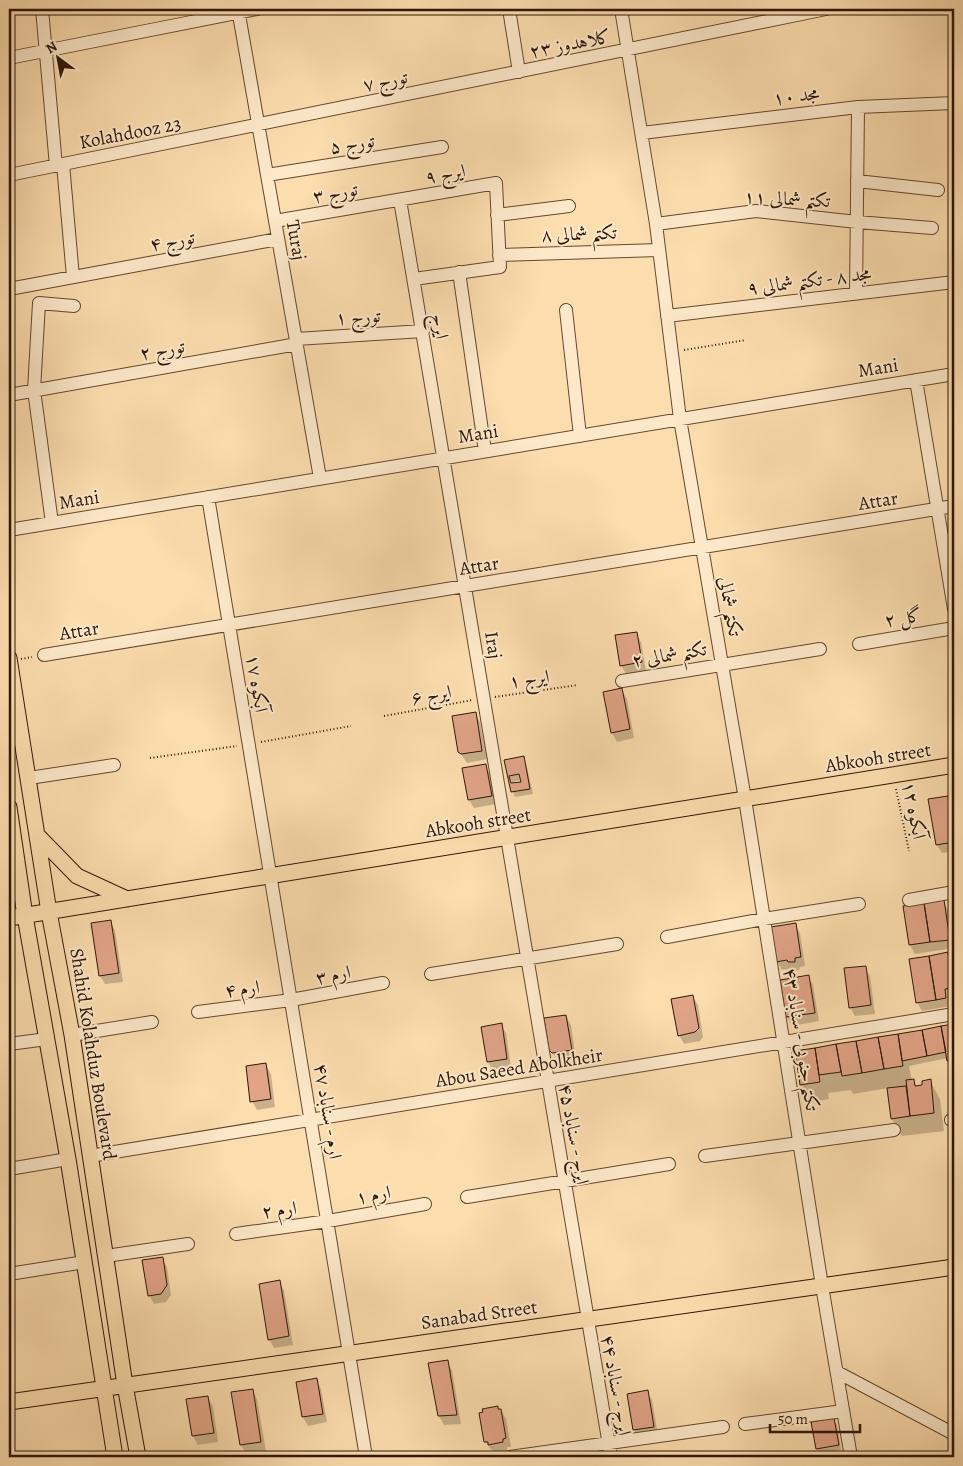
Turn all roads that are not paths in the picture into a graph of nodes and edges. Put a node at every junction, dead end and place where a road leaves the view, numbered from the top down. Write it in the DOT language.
graph roads {
  1 [pos="42,9"];
  2 [pos="257,9"];
  3 [pos="509,9"];
  4 [pos="621,9"];
  5 [pos="826,9"];
  6 [pos="238,11"];
  7 [pos="46,50"];
  8 [pos="628,50"];
  9 [pos="9,58"];
  10 [pos="520,72"];
  11 [pos="954,103"];
  12 [pos="858,107"];
  13 [pos="258,125"];
  14 [pos="642,133"];
  15 [pos="442,147"];
  16 [pos="60,165"];
  17 [pos="9,175"];
  18 [pos="267,175"];
  19 [pos="857,181"];
  20 [pos="938,190"];
  21 [pos="400,200"];
  22 [pos="569,206"];
  23 [pos="497,215"];
  24 [pos="275,221"];
  25 [pos="857,222"];
  26 [pos="656,224"];
  27 [pos="932,228"];
  28 [pos="278,239"];
  29 [pos="659,250"];
  30 [pos="500,255"];
  31 [pos="459,272"];
  32 [pos="73,277"];
  33 [pos="414,279"];
  34 [pos="954,282"];
  35 [pos="9,289"];
  36 [pos="856,294"];
  37 [pos="74,306"];
  38 [pos="566,310"];
  39 [pos="667,316"];
  40 [pos="423,331"];
  41 [pos="296,342"];
  42 [pos="954,374"];
  43 [pos="916,380"];
  44 [pos="34,390"];
  45 [pos="9,395"];
  46 [pos="680,419"];
  47 [pos="580,436"];
  48 [pos="485,451"];
  49 [pos="444,458"];
  50 [pos="320,478"];
  51 [pos="208,497"];
  52 [pos="954,506"];
  53 [pos="938,509"];
  54 [pos="52,523"];
  55 [pos="9,530"];
  56 [pos="702,548"];
  57 [pos="465,586"];
  58 [pos="954,609"];
  59 [pos="229,625"];
  60 [pos="954,628"];
  61 [pos="859,644"];
  62 [pos="820,649"];
  63 [pos="44,655"];
  64 [pos="9,659"];
  65 [pos="722,665"];
  66 [pos="622,680"];
  67 [pos="114,764"];
  68 [pos="954,765"];
  69 [pos="29,778"];
  70 [pos="744,799"];
  71 [pos="9,807"];
  72 [pos="38,836"];
  73 [pos="506,838"];
  74 [pos="271,876"];
  75 [pos="20,878"];
  76 [pos="9,891"];
  77 [pos="954,892"];
  78 [pos="127,899"];
  79 [pos="909,900"];
  80 [pos="859,904"];
  81 [pos="49,912"];
  82 [pos="25,916"];
  83 [pos="9,918"];
  84 [pos="764,919"];
  85 [pos="667,937"];
  86 [pos="617,944"];
  87 [pos="526,958"];
  88 [pos="431,974"];
  89 [pos="382,984"];
  90 [pos="291,1000"];
  91 [pos="198,1012"];
  92 [pos="954,1014"];
  93 [pos="152,1022"];
  94 [pos="72,1035"];
  95 [pos="47,1039"];
  96 [pos="783,1042"];
  97 [pos="9,1044"];
  98 [pos="547,1081"];
  99 [pos="311,1120"];
  100 [pos="894,1130"];
  101 [pos="799,1144"];
  102 [pos="90,1156"];
  103 [pos="706,1156"];
  104 [pos="68,1159"];
  105 [pos="669,1164"];
  106 [pos="9,1168"];
  107 [pos="564,1182"];
  108 [pos="467,1197"];
  109 [pos="425,1204"];
  110 [pos="328,1221"];
  111 [pos="236,1234"];
  112 [pos="188,1244"];
  113 [pos="106,1256"];
  114 [pos="85,1262"];
  115 [pos="954,1267"];
  116 [pos="9,1274"];
  117 [pos="822,1286"];
  118 [pos="587,1319"];
  119 [pos="348,1354"];
  120 [pos="837,1372"];
  121 [pos="125,1385"];
  122 [pos="104,1388"];
  123 [pos="9,1402"];
  124 [pos="843,1411"];
  125 [pos="745,1424"];
  126 [pos="723,1427"];
  127 [pos="954,1434"];
  128 [pos="608,1444"];
  129 [pos="115,1457"];
  130 [pos="138,1457"];
  131 [pos="366,1457"];
  132 [pos="510,1457"];
  133 [pos="611,1457"];
  134 [pos="851,1457"];
  1 -- 7 [label="street"];
  2 -- 6 [label="street"];
  3 -- 10 [label="street"];
  4 -- 8 [label="street, تکتم شمالی"];
  5 -- 8 [label="street, کلاهدوز ۲۳"];
  6 -- 7 [label="street"];
  6 -- 13 [label="street, Turaj"];
  7 -- 9 [label="street"];
  7 -- 16 [label="street"];
  8 -- 10 [label="street, کلاهدوز ۲۳"];
  8 -- 14 [label="street, تکتم شمالی"];
  10 -- 13 [label="street, تورج ۷"];
  11 -- 12 [label="street, مجد ۱۰"];
  12 -- 14 [label="street, مجد ۱۰"];
  12 -- 19 [label="street"];
  13 -- 16 [label="street, Kolahdooz 23"];
  13 -- 18 [label="street, Turaj"];
  14 -- 26 [label="street, تکتم شمالی"];
  15 -- 18 [label="street, تورج ۵"];
  16 -- 17 [label="street, Kolahdooz 23"];
  16 -- 32 [label="street"];
  18 -- 24 [label="street, Turaj"];
  19 -- 20 [label="street"];
  19 -- 25 [label="street"];
  21 -- 23 [label="street, ایرج ۹"];
  21 -- 24 [label="street, تورج ۳"];
  21 -- 33 [label="street, ایرج"];
  22 -- 23 [label="street"];
  23 -- 30 [label="street"];
  24 -- 28 [label="street, Turaj"];
  25 -- 26 [label="street, تکتم شمالی ۱۱"];
  25 -- 27 [label="street, تکتم شمالی ۱۱"];
  25 -- 36 [label="street"];
  26 -- 29 [label="street, تکتم شمالی"];
  28 -- 32 [label="street, تورج ۴"];
  28 -- 41 [label="street, Turaj"];
  29 -- 30 [label="street, تکتم شمالی ۸"];
  29 -- 39 [label="street, تکتم شمالی"];
  30 -- 31 [label="street"];
  31 -- 33 [label="street"];
  31 -- 48 [label="street"];
  32 -- 35 [label="street, تورج ۴"];
  33 -- 40 [label="street, ایرج"];
  34 -- 36 [label="street, مجد ۸ - تکتم شمالی ۹"];
  36 -- 39 [label="street, مجد ۸ - تکتم شمالی ۹"];
  37 -- 44 [label="street"];
  38 -- 47 [label="street"];
  39 -- 46 [label="street, تکتم شمالی"];
  40 -- 41 [label="street, تورج ۱"];
  40 -- 49 [label="street, ایرج"];
  41 -- 44 [label="street, تورج ۲"];
  41 -- 50 [label="street, Turaj"];
  42 -- 43 [label="street, Mani"];
  43 -- 46 [label="street, Mani"];
  43 -- 53 [label="street"];
  44 -- 45 [label="street, تورج ۲"];
  44 -- 54 [label="street"];
  46 -- 47 [label="street, Mani"];
  46 -- 56 [label="street, تکتم شمالی"];
  47 -- 48 [label="street, Mani"];
  48 -- 49 [label="street, Mani"];
  49 -- 50 [label="street, Mani"];
  49 -- 57 [label="street, Iraj"];
  50 -- 51 [label="street, Mani"];
  51 -- 54 [label="street, Mani"];
  51 -- 59 [label="street, آبکوه ۱۷"];
  52 -- 53 [label="street, Attar"];
  53 -- 56 [label="street, Attar"];
  53 -- 58 [label="street"];
  54 -- 55 [label="street, Mani"];
  56 -- 57 [label="street, Attar"];
  56 -- 65 [label="street, تکتم شمالی"];
  57 -- 59 [label="street, Attar"];
  57 -- 73 [label="street, Iraj"];
  59 -- 63 [label="street, Attar"];
  59 -- 74 [label="street, آبکوه ۱۷"];
  60 -- 61 [label="street, گل ۲"];
  62 -- 65 [label="street, تکتم شمالی ۲"];
  64 -- 69 [label="main road, Shahid Kolahduz Boulevard"];
  65 -- 66 [label="street, تکتم شمالی ۲"];
  65 -- 70 [label="street, تکتم شمالی"];
  67 -- 69 [label="street"];
  68 -- 70 [label="main road, Abkooh street"];
  69 -- 72 [label="main road, Shahid Kolahduz Boulevard"];
  70 -- 73 [label="main road, Abkooh street"];
  70 -- 84 [label="street, تکتم جنوبی - سناباد ۴۳"];
  71 -- 75 [label="main road"];
  72 -- 78 [label="main road"];
  72 -- 81 [label="main road, Shahid Kolahduz Boulevard"];
  73 -- 74 [label="main road, Abkooh street"];
  73 -- 87 [label="street, ایرج - سناباد ۴۵"];
  74 -- 78 [label="main road, Abkooh street"];
  74 -- 90 [label="street, ارم - سناباد ۴۷"];
  75 -- 76 [label="main road"];
  75 -- 82 [label="main road"];
  77 -- 79 [label="street"];
  78 -- 81 [label="main road, Abkooh street"];
  80 -- 84 [label="street"];
  81 -- 82 [label="main road, Abkooh street"];
  81 -- 94 [label="main road, Shahid Kolahduz Boulevard"];
  82 -- 83 [label="main road, Abkooh street"];
  82 -- 95 [label="main road"];
  84 -- 85 [label="street"];
  84 -- 96 [label="street, تکتم جنوبی - سناباد ۴۳"];
  86 -- 87 [label="street"];
  87 -- 88 [label="street"];
  87 -- 98 [label="street, ایرج - سناباد ۴۵"];
  89 -- 90 [label="street, ارم ۳"];
  90 -- 91 [label="street, ارم ۴"];
  90 -- 99 [label="street, ارم - سناباد ۴۷"];
  92 -- 96 [label="street, Abou Saeed Abolkheir"];
  93 -- 94 [label="street"];
  94 -- 102 [label="main road, Shahid Kolahduz Boulevard"];
  95 -- 97 [label="street"];
  95 -- 104 [label="main road"];
  96 -- 98 [label="street, Abou Saeed Abolkheir"];
  96 -- 101 [label="street, تکتم جنوبی - سناباد ۴۳"];
  98 -- 99 [label="street, Abou Saeed Abolkheir"];
  98 -- 107 [label="street, ایرج - سناباد ۴۵"];
  99 -- 102 [label="street, Abou Saeed Abolkheir"];
  99 -- 110 [label="street, ارم - سناباد ۴۷"];
  100 -- 101 [label="street"];
  101 -- 103 [label="street"];
  101 -- 117 [label="street, تکتم جنوبی - سناباد ۴۳"];
  102 -- 113 [label="main road, Shahid Kolahduz Boulevard"];
  104 -- 106 [label="street"];
  104 -- 114 [label="main road"];
  105 -- 107 [label="street"];
  107 -- 108 [label="street"];
  107 -- 118 [label="street, ایرج - سناباد ۴۵"];
  109 -- 110 [label="street, ارم ۱"];
  110 -- 111 [label="street, ارم ۲"];
  110 -- 119 [label="street, ارم - سناباد ۴۷"];
  112 -- 113 [label="street"];
  113 -- 121 [label="main road, Shahid Kolahduz Boulevard"];
  114 -- 116 [label="street"];
  114 -- 122 [label="main road"];
  115 -- 117 [label="main road, Sanabad Street"];
  117 -- 118 [label="main road, Sanabad Street"];
  117 -- 120 [label="street, تکتم جنوبی - سناباد ۴۳"];
  118 -- 119 [label="main road, Sanabad Street"];
  118 -- 128 [label="street, ایرج - سناباد ۴۴"];
  119 -- 121 [label="main road, Sanabad Street"];
  119 -- 131 [label="street, ارم - سناباد ۴۷"];
  120 -- 124 [label="street, تکتم جنوبی - سناباد ۴۳"];
  120 -- 127 [label="street"];
  121 -- 122 [label="main road, Sanabad Street"];
  121 -- 130 [label="main road, Shahid Kolahduz Boulevard"];
  122 -- 123 [label="main road, Sanabad Street"];
  122 -- 129 [label="main road"];
  124 -- 125 [label="street"];
  124 -- 134 [label="street, تکتم جنوبی - سناباد ۴۳"];
  126 -- 128 [label="street"];
  128 -- 132 [label="street"];
  128 -- 133 [label="street, ایرج - سناباد ۴۴"];
}
